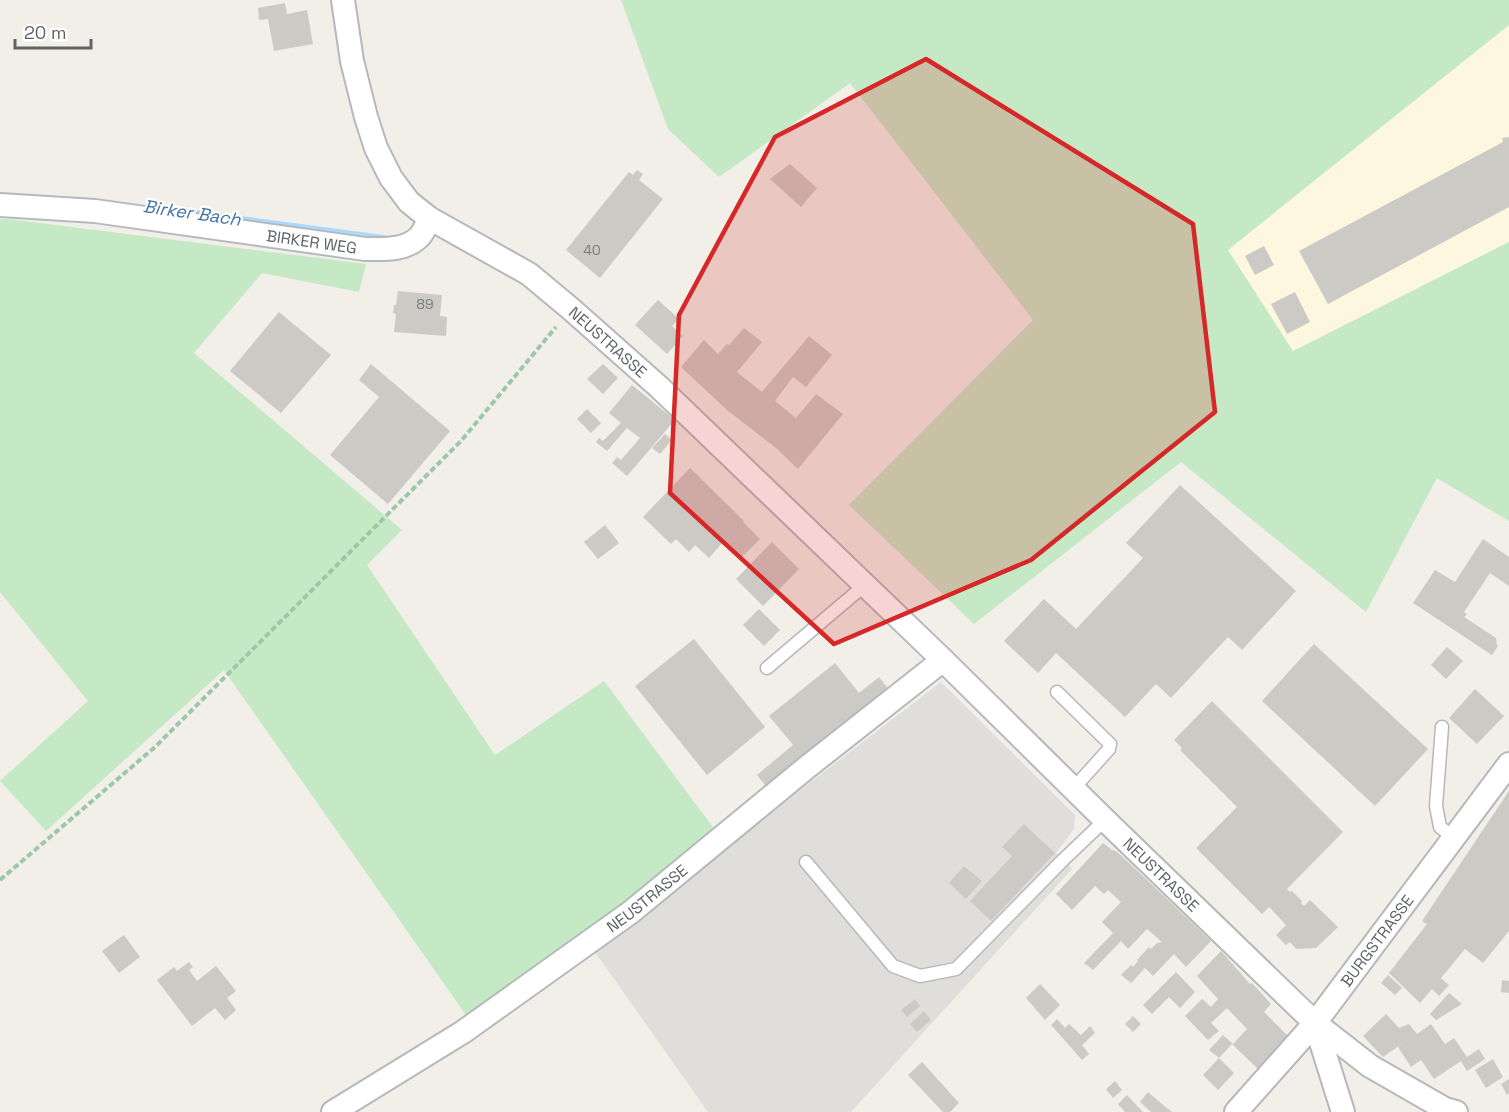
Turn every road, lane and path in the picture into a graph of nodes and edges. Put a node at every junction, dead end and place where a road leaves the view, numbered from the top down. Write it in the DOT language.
graph roads {
  1 [pos="343,0"];
  2 [pos="0,205"];
  3 [pos="429,218"];
  4 [pos="571,309"];
  5 [pos="866,585"];
  6 [pos="943,660"];
  7 [pos="767,668"];
  8 [pos="1058,692"];
  9 [pos="1442,727"];
  10 [pos="1509,764"];
  11 [pos="1073,789"];
  12 [pos="1105,820"];
  13 [pos="1454,837"];
  14 [pos="806,862"];
  15 [pos="0,880"];
  16 [pos="1315,1023"];
  17 [pos="333,1112"];
  18 [pos="1236,1112"];
  19 [pos="1343,1112"];
  20 [pos="1456,1112"];
  1 -- 3 [label="street, NEUSTRASSE"];
  2 -- 3 [label="street, BIRKER WEG"];
  3 -- 4 [label="street, NEUSTRASSE"];
  4 -- 5 [label="street, NEUSTRASSE"];
  4 -- 15 [label="path"];
  5 -- 6 [label="street, NEUSTRASSE"];
  5 -- 7 [label="lane"];
  6 -- 11 [label="street, NEUSTRASSE"];
  6 -- 17 [label="street, NEUSTRASSE"];
  8 -- 11 [label="lane"];
  9 -- 13 [label="lane"];
  10 -- 13 [label="street, BURGSTRASSE"];
  11 -- 12 [label="street, NEUSTRASSE"];
  12 -- 14 [label="lane"];
  12 -- 16 [label="street, NEUSTRASSE"];
  13 -- 16 [label="street, BURGSTRASSE"];
  16 -- 18 [label="street, BURGSTRASSE"];
  16 -- 19 [label="street, NEUSTRASSE"];
  16 -- 20 [label="street"];
}
